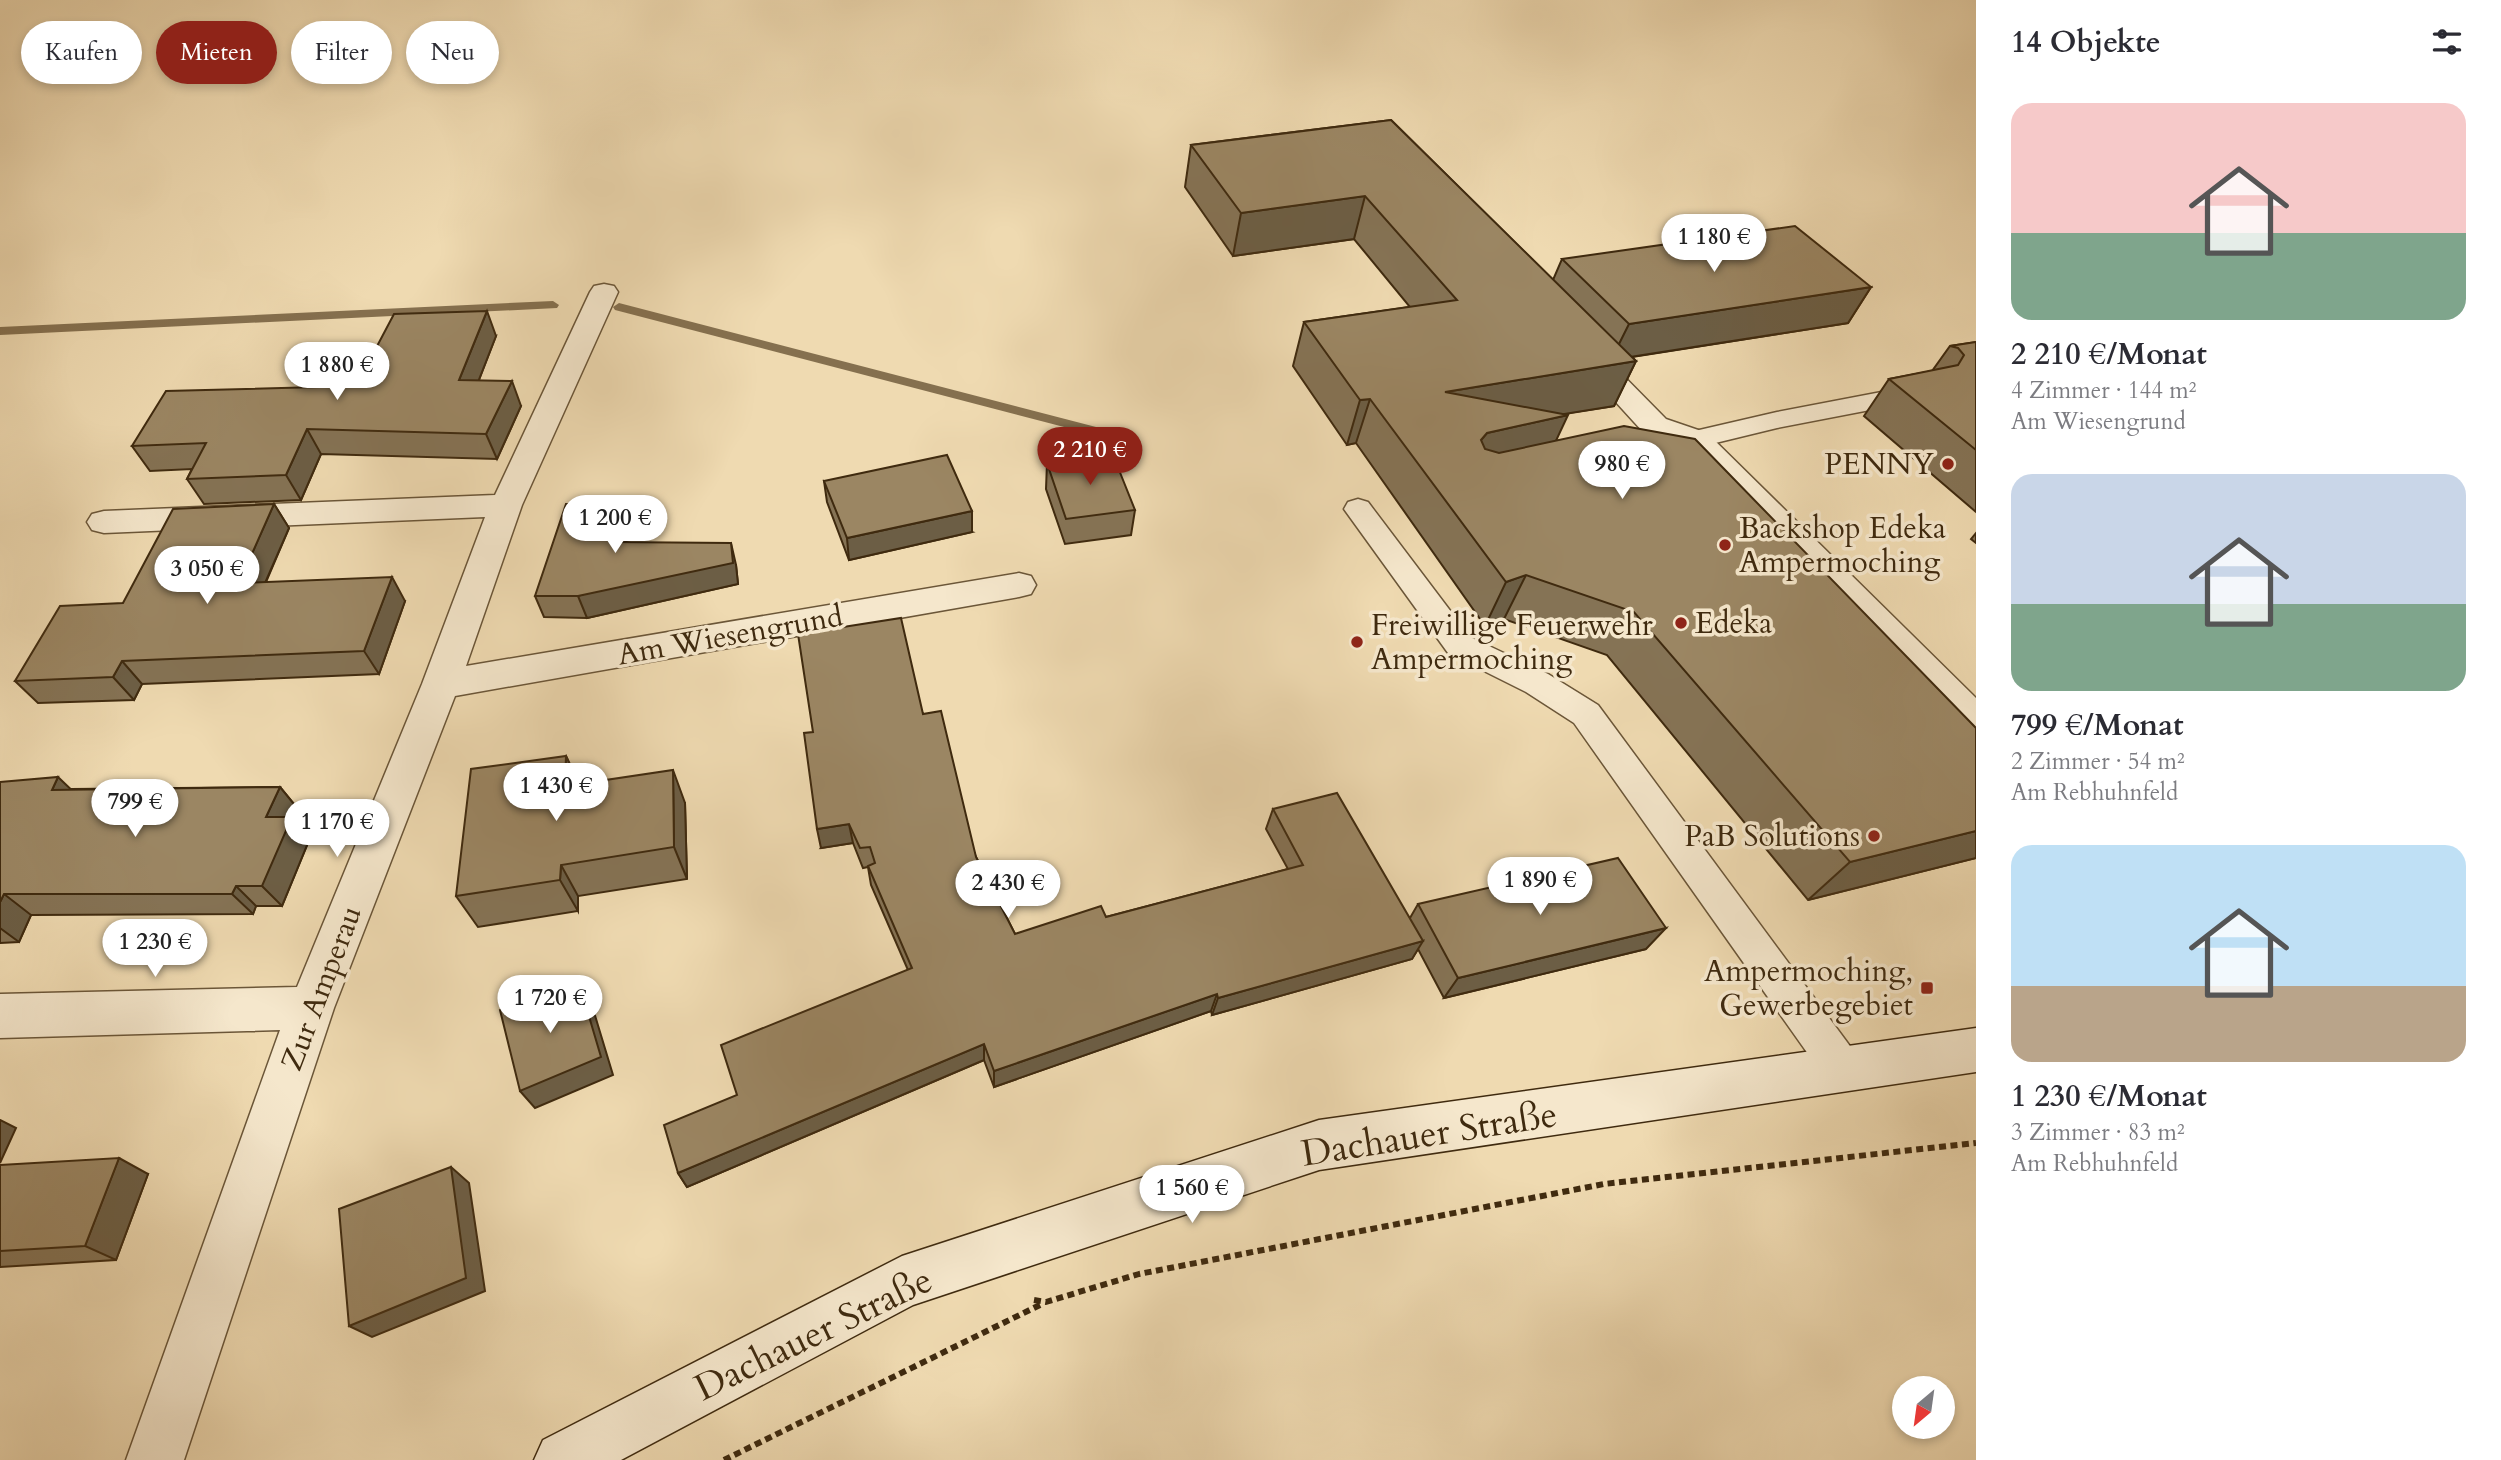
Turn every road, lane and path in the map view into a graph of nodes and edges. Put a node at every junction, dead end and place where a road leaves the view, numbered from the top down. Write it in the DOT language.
graph roads {
  1 [pos="604,292"];
  2 [pos="1569,337"];
  3 [pos="1921,393"];
  4 [pos="1696,440"];
  5 [pos="1642,451"];
  6 [pos="506,505"];
  7 [pos="1358,509"];
  8 [pos="104,522"];
  9 [pos="1018,585"];
  10 [pos="442,684"];
  11 [pos="1976,722"];
  12 [pos="311,1008"];
  13 [pos="0,1016"];
  14 [pos="1976,1050"];
  15 [pos="1844,1071"];
  16 [pos="1976,1143"];
  17 [pos="1020,1298"];
  18 [pos="1046,1302"];
  19 [pos="155,1460"];
  20 [pos="563,1460"];
  21 [pos="724,1460"];
  1 -- 6 [label="street, Zur Amperau"];
  2 -- 4 [label="street"];
  3 -- 4 [label="lane"];
  4 -- 5 [label="lane"];
  4 -- 11 [label="street"];
  6 -- 8 [label="street"];
  6 -- 10 [label="street, Zur Amperau"];
  7 -- 15 [label="lane"];
  9 -- 10 [label="street, Am Wiesengrund"];
  10 -- 12 [label="street, Zur Amperau"];
  12 -- 13 [label="street"];
  12 -- 19 [label="street, Zur Amperau"];
  14 -- 15 [label="street, Dachauer Straße"];
  15 -- 20 [label="street, Dachauer Straße"];
  16 -- 18 [label="path"];
  17 -- 18 [label="path"];
  18 -- 21 [label="path"];
}
